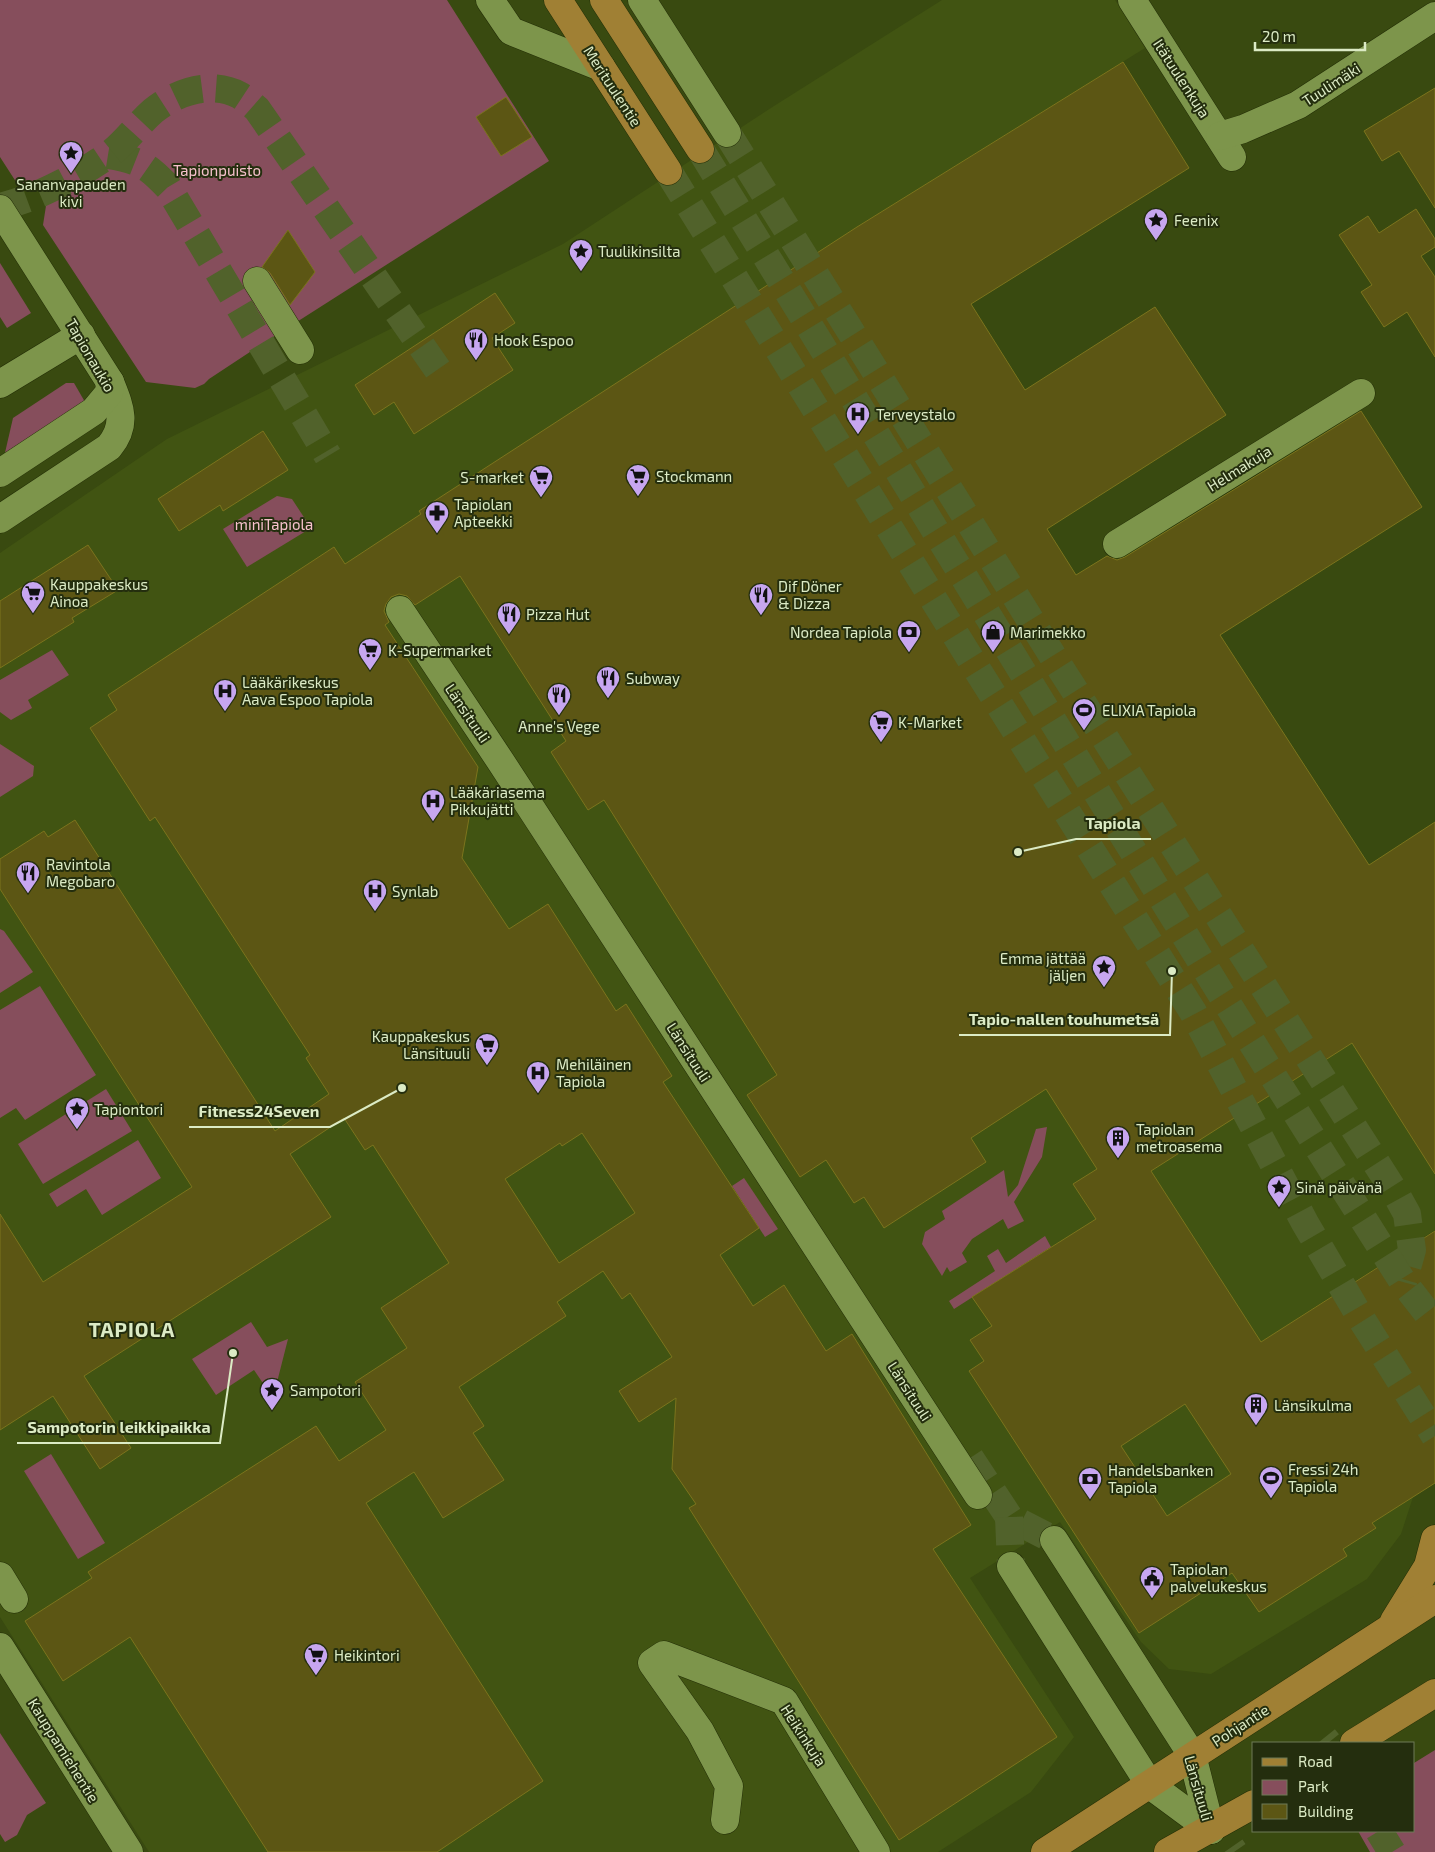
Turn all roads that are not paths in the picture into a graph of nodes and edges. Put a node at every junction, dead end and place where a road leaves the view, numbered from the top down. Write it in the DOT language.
graph roads {
  1 [pos="490,0"];
  2 [pos="558,0"];
  3 [pos="604,0"];
  4 [pos="642,0"];
  5 [pos="1132,0"];
  6 [pos="1435,16"];
  7 [pos="600,66"];
  8 [pos="727,133"];
  9 [pos="1226,147"];
  10 [pos="700,149"];
  11 [pos="668,171"];
  12 [pos="0,209"];
  13 [pos="258,281"];
  14 [pos="81,335"];
  15 [pos="300,350"];
  16 [pos="110,382"];
  17 [pos="0,384"];
  18 [pos="1361,393"];
  19 [pos="0,473"];
  20 [pos="0,519"];
  21 [pos="1118,544"];
  22 [pos="400,610"];
  23 [pos="978,1495"];
  24 [pos="1435,1539"];
  25 [pos="1054,1540"];
  26 [pos="1011,1566"];
  27 [pos="0,1576"];
  28 [pos="14,1599"];
  29 [pos="1435,1599"];
  30 [pos="1391,1626"];
  31 [pos="0,1647"];
  32 [pos="1435,1694"];
  33 [pos="1435,1712"];
  34 [pos="1390,1720"];
  35 [pos="1356,1742"];
  36 [pos="1192,1756"];
  37 [pos="1150,1785"];
  38 [pos="1252,1805"];
  39 [pos="725,1820"];
  40 [pos="1211,1830"];
  41 [pos="129,1852"];
  42 [pos="876,1852"];
  43 [pos="1045,1852"];
  44 [pos="1168,1852"];
  1 -- 7 [label="street"];
  2 -- 7 [label="main road, Merituulentie"];
  3 -- 10 [label="main road"];
  4 -- 8 [label="street"];
  5 -- 9 [label="street, Itätuulenkuja"];
  6 -- 9 [label="street, Tuulimäki"];
  7 -- 11 [label="main road, Merituulentie"];
  12 -- 14 [label="street, Tapionaukio"];
  13 -- 15 [label="street"];
  14 -- 16 [label="street, Tapionaukio"];
  14 -- 17 [label="street"];
  16 -- 19 [label="street"];
  16 -- 20 [label="street, Tapionaukio"];
  18 -- 21 [label="street, Helmakuja"];
  22 -- 23 [label="street, Länsituuli"];
  24 -- 30 [label="main road"];
  25 -- 36 [label="street, Länsituuli"];
  26 -- 37 [label="street, Länsituuli"];
  27 -- 28 [label="street"];
  29 -- 30 [label="main road, Pohjantie"];
  30 -- 36 [label="main road, Pohjantie"];
  31 -- 41 [label="street, Kauppamiehentie"];
  32 -- 34 [label="main road"];
  33 -- 34 [label="main road"];
  34 -- 35 [label="main road"];
  36 -- 37 [label="main road, Pohjantie"];
  36 -- 40 [label="street, Länsituuli"];
  37 -- 40 [label="street, Länsituuli"];
  37 -- 43 [label="main road, Pohjantie"];
  38 -- 40 [label="main road"];
  39 -- 42 [label="street, Heikinkuja"];
  40 -- 44 [label="main road"];
}
